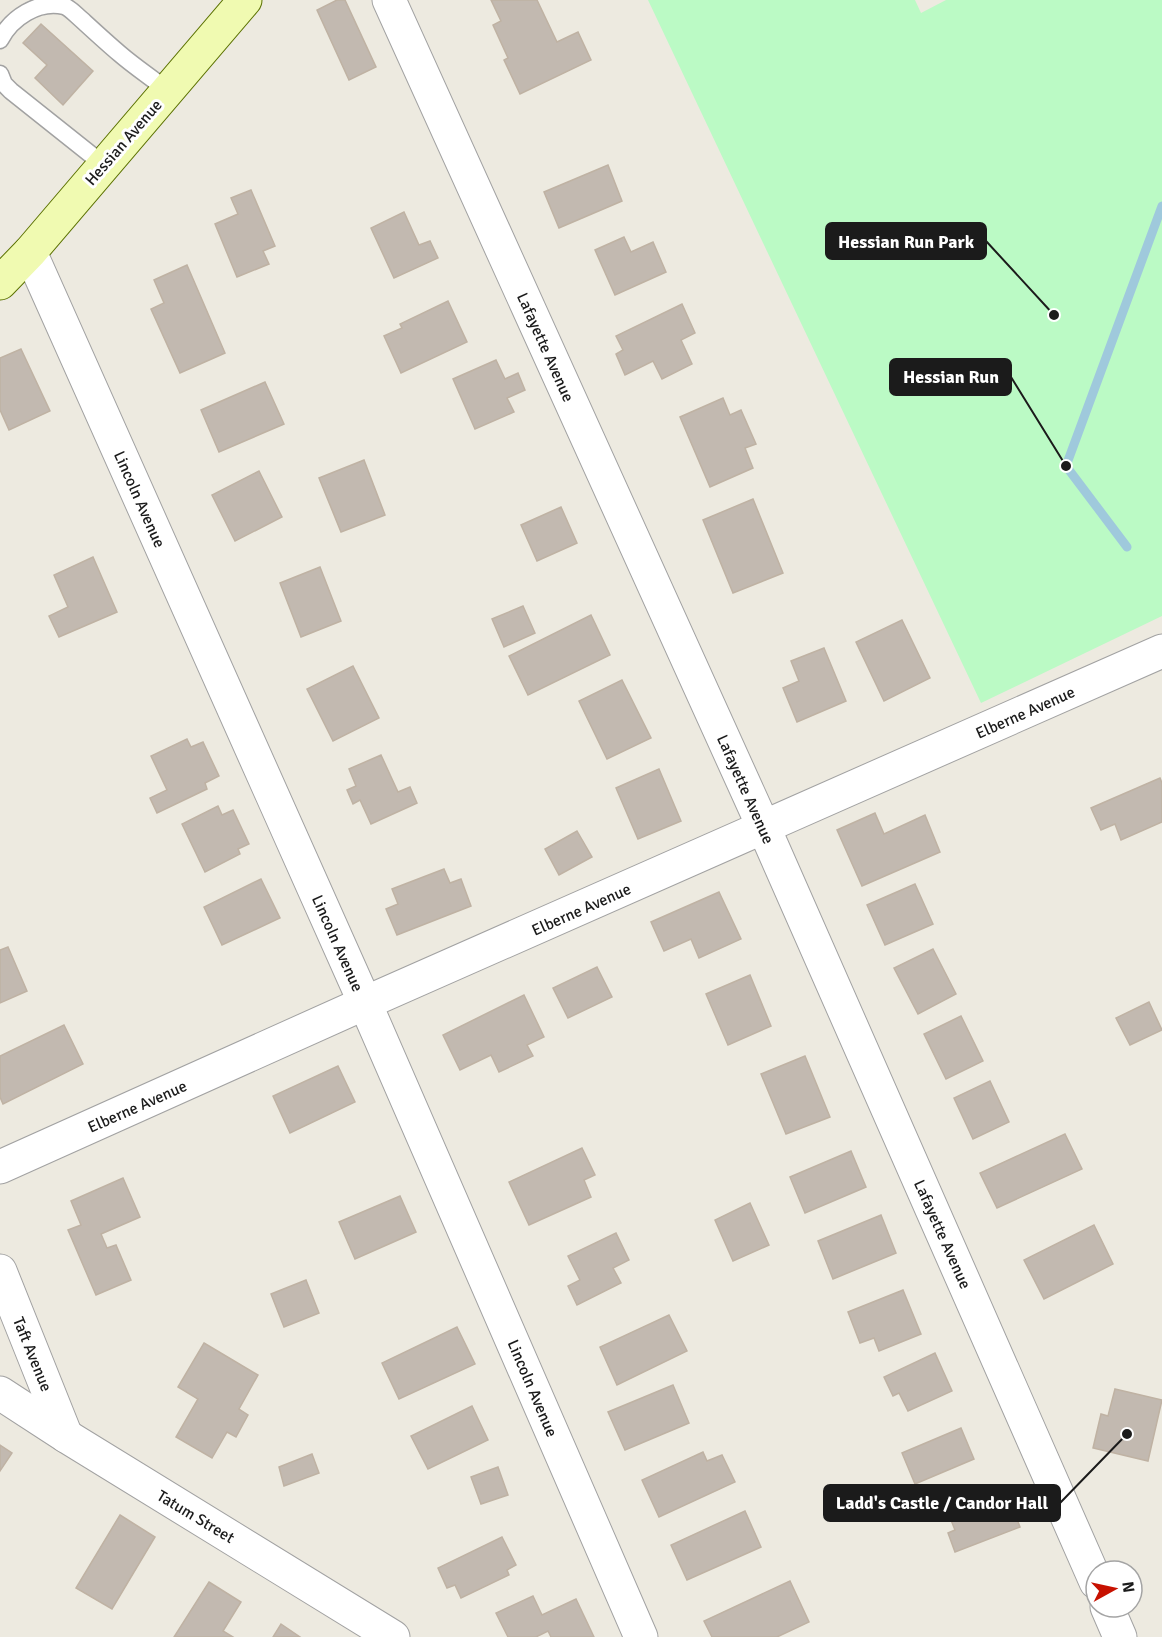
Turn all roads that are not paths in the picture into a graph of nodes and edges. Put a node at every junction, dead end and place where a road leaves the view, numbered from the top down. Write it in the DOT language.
graph roads {
  1 [pos="245,0"];
  2 [pos="389,0"];
  3 [pos="0,40"];
  4 [pos="0,74"];
  5 [pos="168,91"];
  6 [pos="104,165"];
  7 [pos="30,252"];
  8 [pos="0,284"];
  9 [pos="1162,651"];
  10 [pos="764,828"];
  11 [pos="365,1003"];
  12 [pos="0,1167"];
  13 [pos="0,1271"];
  14 [pos="0,1393"];
  15 [pos="66,1436"];
  16 [pos="1086,1559"];
  17 [pos="1112,1619"];
  18 [pos="393,1637"];
  19 [pos="641,1637"];
  20 [pos="1120,1637"];
  1 -- 5 [label="main road, Hessian Avenue"];
  2 -- 10 [label="street, Lafayette Avenue"];
  3 -- 5 [label="lane"];
  4 -- 6 [label="lane"];
  5 -- 6 [label="main road, Hessian Avenue"];
  6 -- 7 [label="main road, Hessian Avenue"];
  7 -- 8 [label="main road, Hessian Avenue"];
  7 -- 11 [label="street, Lincoln Avenue"];
  9 -- 10 [label="street, Elberne Avenue"];
  10 -- 11 [label="street, Elberne Avenue"];
  10 -- 16 [label="street, Lafayette Avenue"];
  11 -- 12 [label="street, Elberne Avenue"];
  11 -- 19 [label="street, Lincoln Avenue"];
  13 -- 15 [label="street, Taft Avenue"];
  14 -- 15 [label="street, Tatum Street"];
  15 -- 18 [label="street, Tatum Street"];
  17 -- 20 [label="street"];
}
